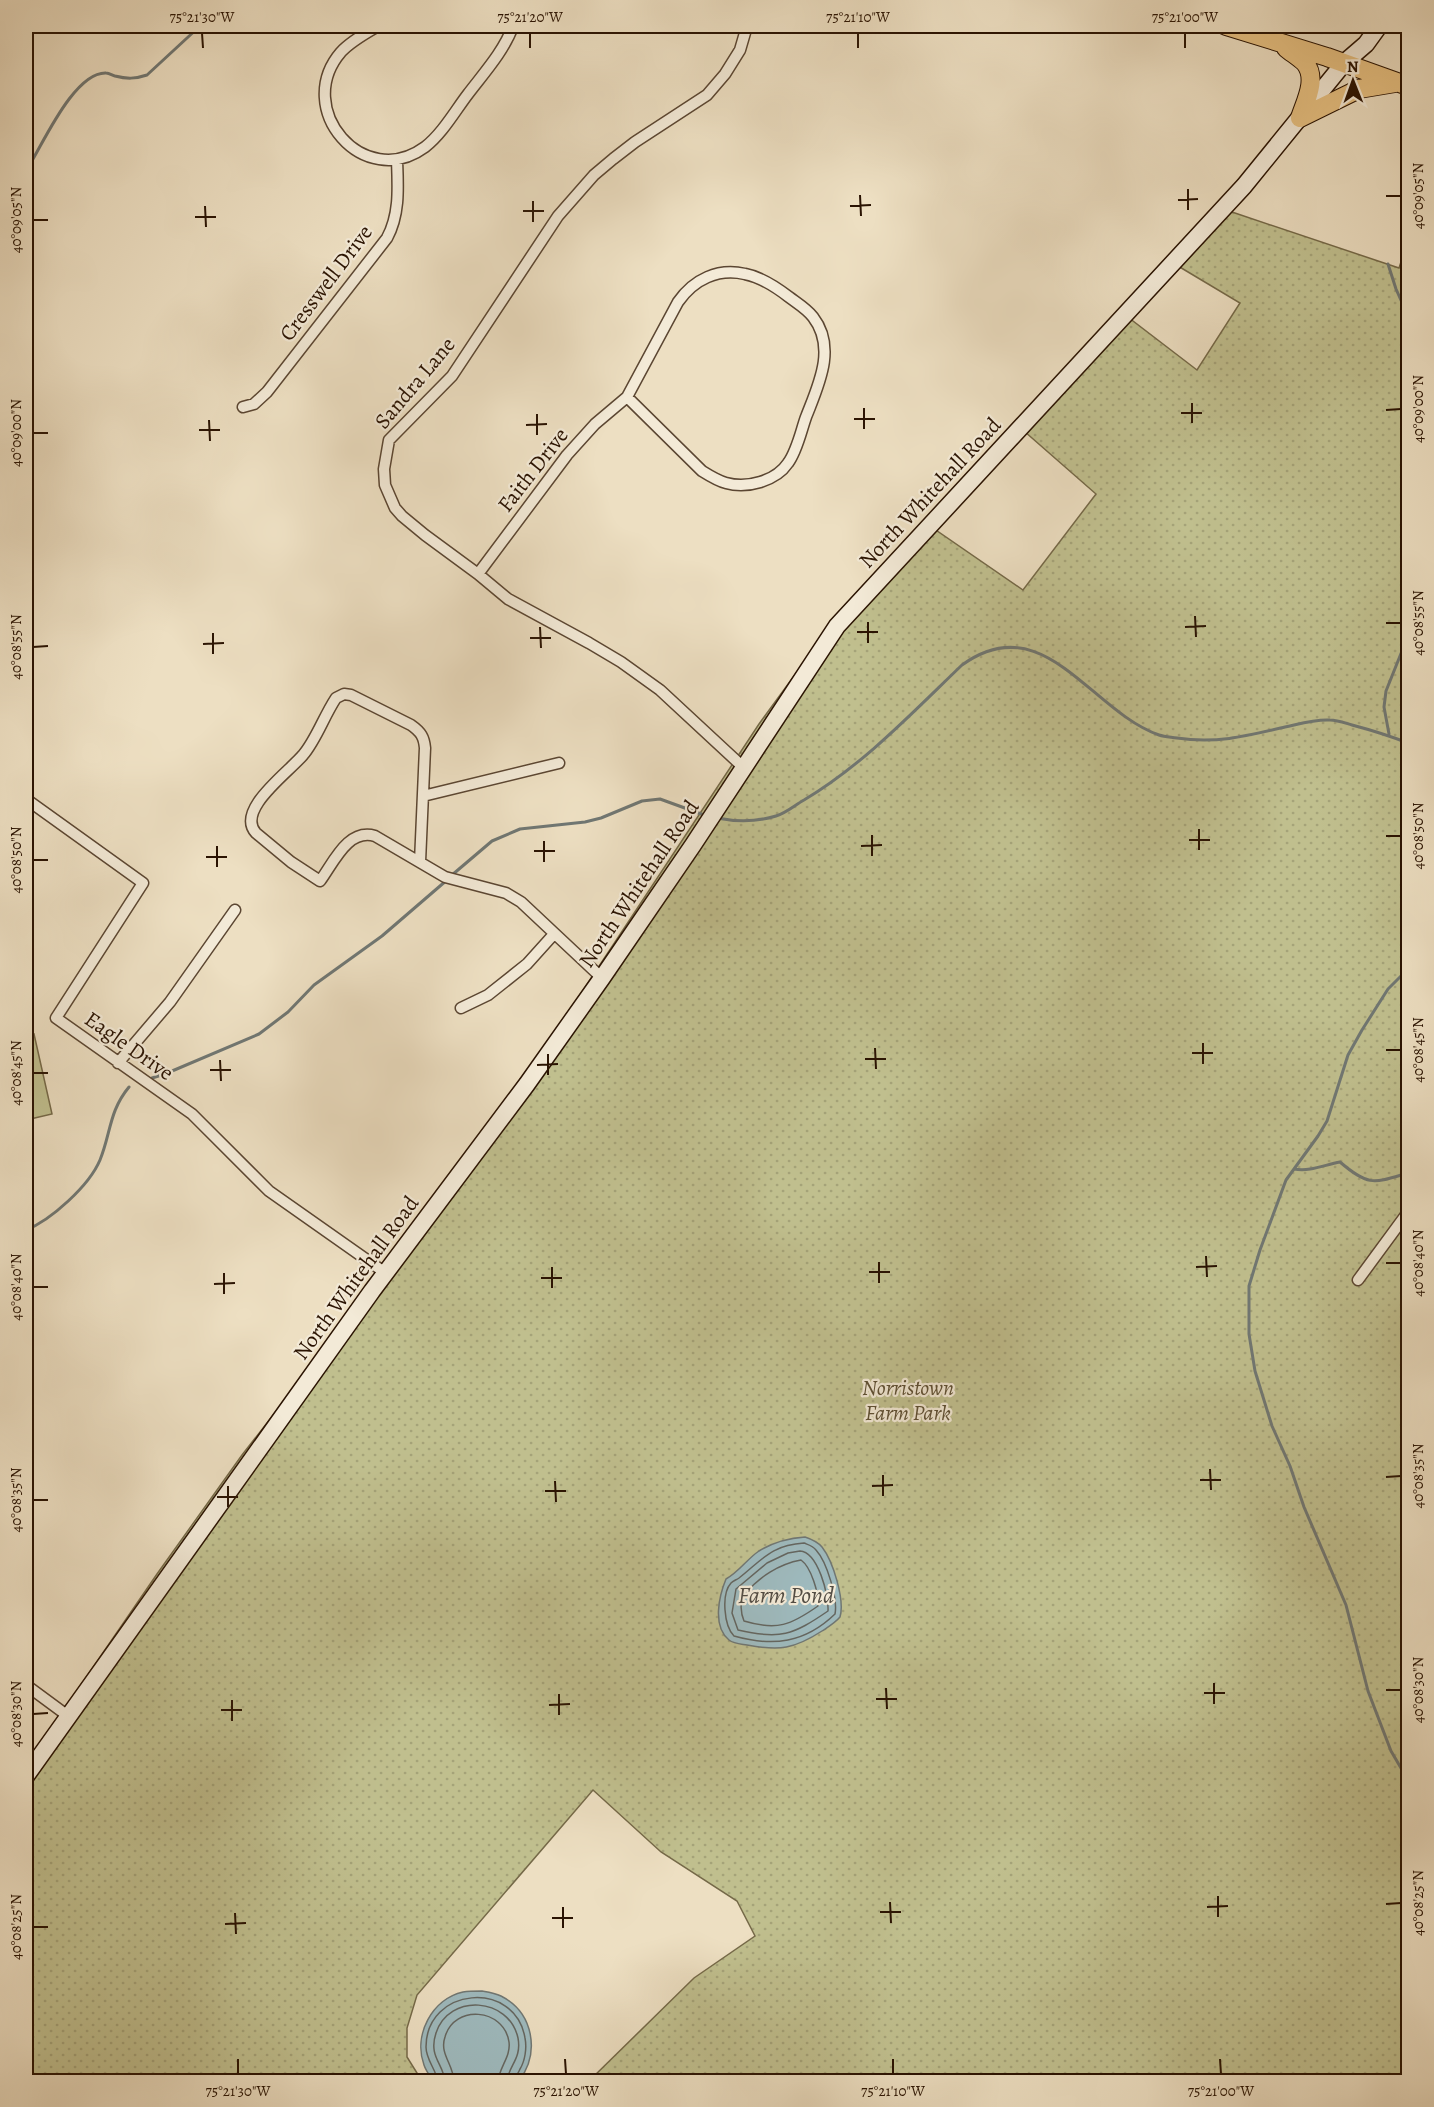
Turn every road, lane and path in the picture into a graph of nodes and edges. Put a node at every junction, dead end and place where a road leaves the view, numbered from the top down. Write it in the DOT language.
graph roads {
  1 [pos="378,26"];
  2 [pos="513,26"];
  3 [pos="747,26"];
  4 [pos="1226,26"];
  5 [pos="1379,26"];
  6 [pos="1278,41"];
  7 [pos="1344,63"];
  8 [pos="1403,84"];
  9 [pos="1300,118"];
  10 [pos="398,160"];
  11 [pos="627,397"];
  12 [pos="243,407"];
  13 [pos="478,574"];
  14 [pos="559,763"];
  15 [pos="743,768"];
  16 [pos="423,796"];
  17 [pos="26,799"];
  18 [pos="420,862"];
  19 [pos="235,910"];
  20 [pos="554,933"];
  21 [pos="602,978"];
  22 [pos="461,1008"];
  23 [pos="118,1063"];
  24 [pos="1408,1212"];
  25 [pos="387,1274"];
  26 [pos="1358,1280"];
  27 [pos="26,1685"];
  28 [pos="68,1716"];
  29 [pos="26,1776"];
  1 -- 10 [label="street"];
  2 -- 10 [label="street"];
  3 -- 13 [label="street, Sandra Lane"];
  4 -- 6 [label="main road"];
  5 -- 7 [label="main road, North Whitehall Road"];
  6 -- 7 [label="main road"];
  6 -- 9 [label="main road"];
  7 -- 8 [label="main road"];
  7 -- 9 [label="main road, North Whitehall Road"];
  8 -- 9 [label="main road"];
  9 -- 15 [label="main road, North Whitehall Road"];
  10 -- 12 [label="street, Cresswell Drive"];
  11 -- 11 [label="street, Faith Drive"];
  11 -- 13 [label="street, Faith Drive"];
  13 -- 15 [label="street, Sandra Lane"];
  14 -- 16 [label="street"];
  15 -- 21 [label="main road, North Whitehall Road"];
  16 -- 18 [label="street"];
  16 -- 18 [label="street"];
  17 -- 23 [label="street, Eagle Drive"];
  18 -- 20 [label="street"];
  19 -- 23 [label="street"];
  20 -- 21 [label="street"];
  20 -- 22 [label="street"];
  21 -- 25 [label="main road, North Whitehall Road"];
  23 -- 25 [label="street, Eagle Drive"];
  24 -- 26 [label="street"];
  25 -- 28 [label="main road, North Whitehall Road"];
  27 -- 28 [label="street"];
  28 -- 29 [label="main road, North Whitehall Road"];
}
